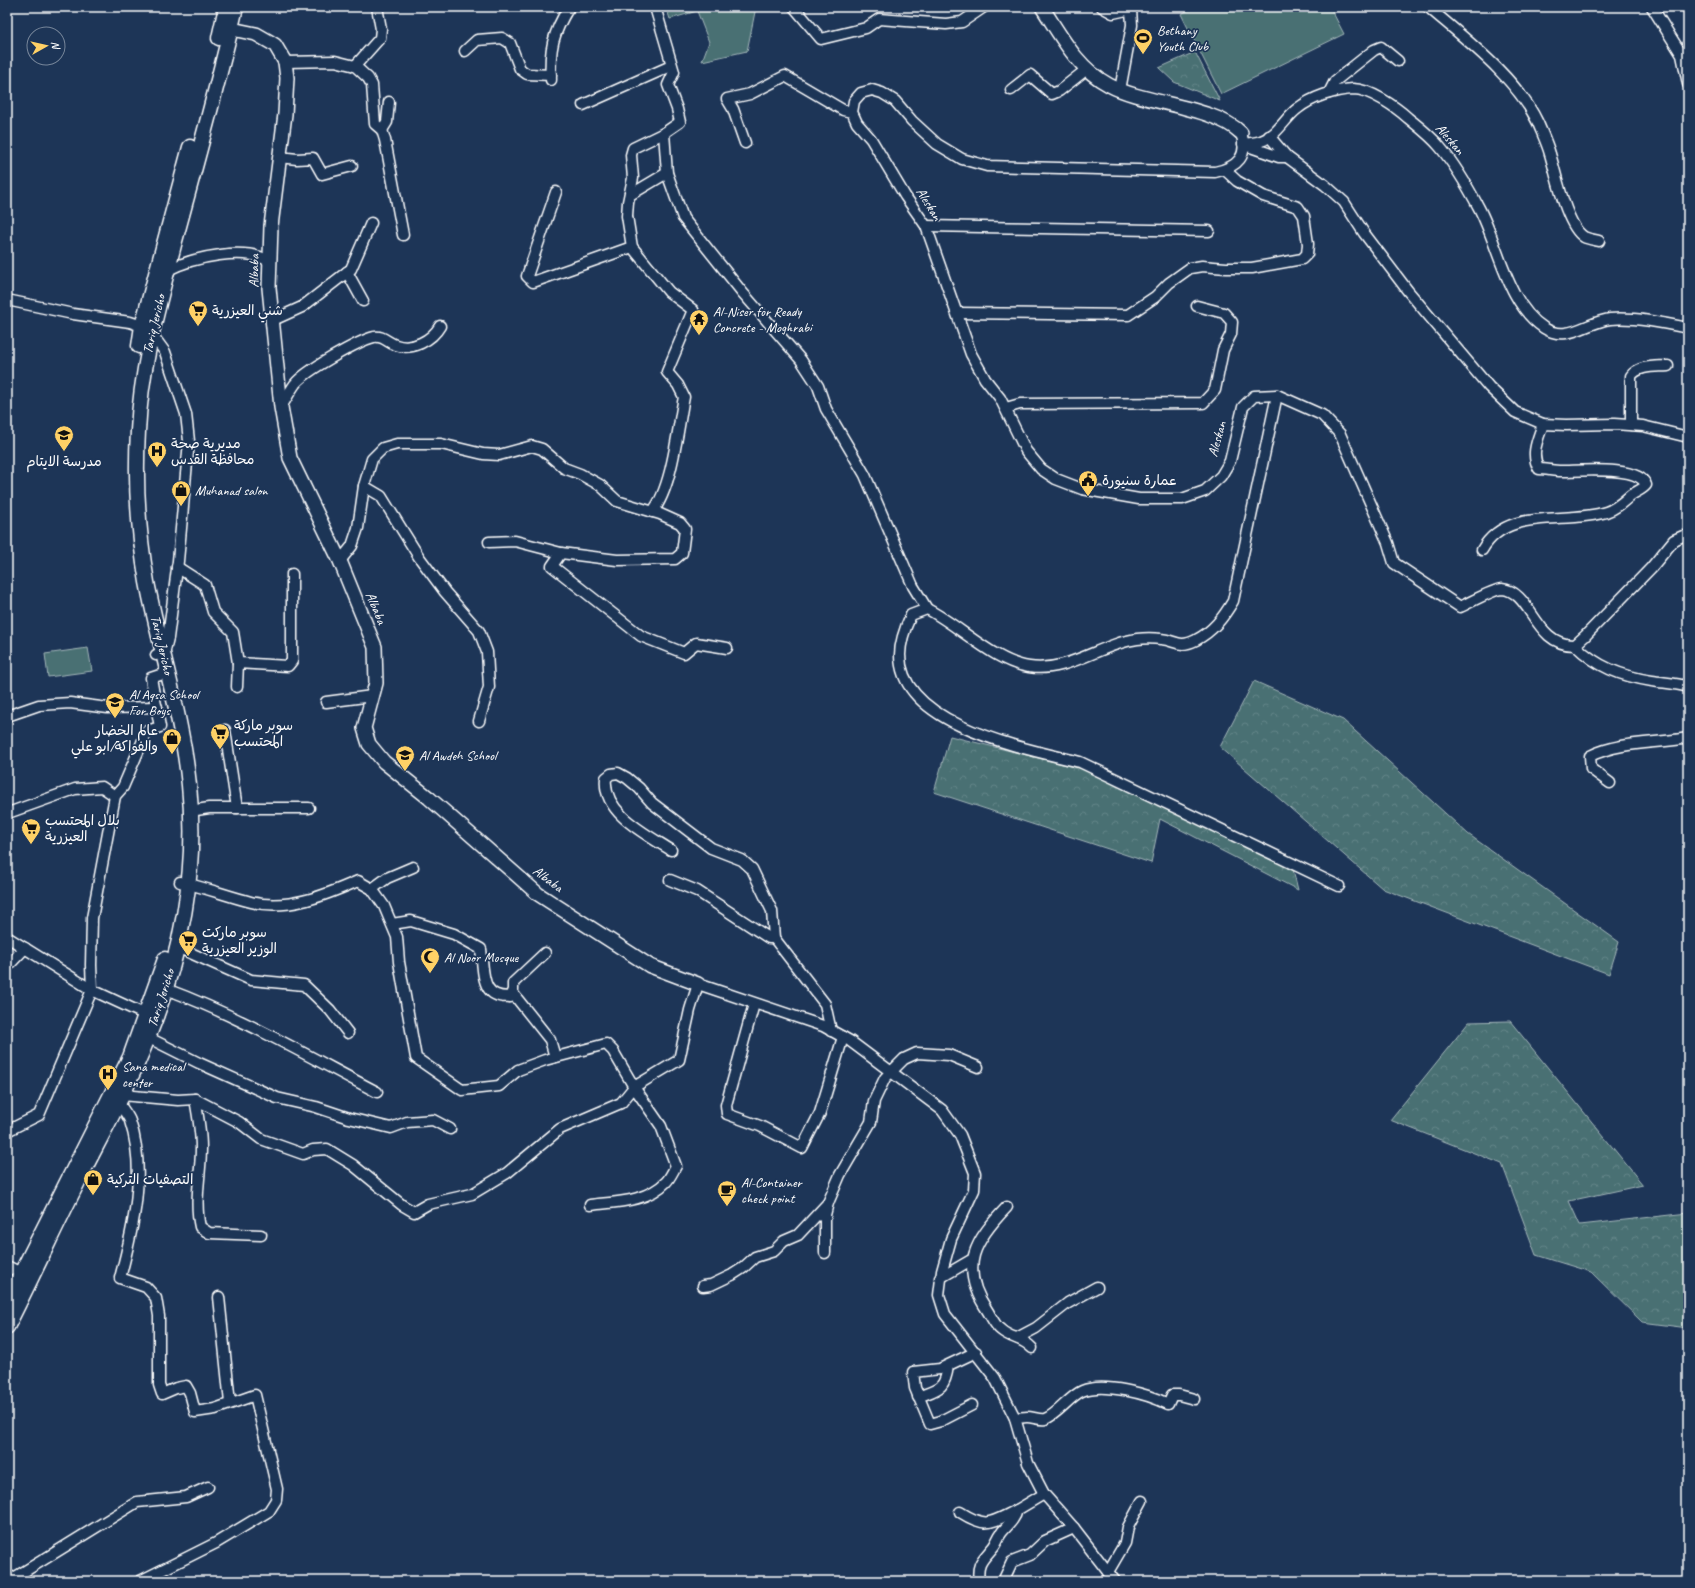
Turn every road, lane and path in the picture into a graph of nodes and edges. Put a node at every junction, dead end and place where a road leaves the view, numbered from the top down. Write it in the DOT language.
graph roads {
  1 [pos="226,7"];
  2 [pos="236,7"];
  3 [pos="377,7"];
  4 [pos="569,7"];
  5 [pos="655,7"];
  6 [pos="794,7"];
  7 [pos="984,7"];
  8 [pos="1042,7"];
  9 [pos="1102,7"];
  10 [pos="1428,7"];
  11 [pos="1652,7"];
  12 [pos="227,28"];
  13 [pos="465,51"];
  14 [pos="1398,61"];
  15 [pos="285,62"];
  16 [pos="355,66"];
  17 [pos="671,66"];
  18 [pos="1087,69"];
  19 [pos="1688,84"];
  20 [pos="1011,90"];
  21 [pos="1120,90"];
  22 [pos="1329,93"];
  23 [pos="389,102"];
  24 [pos="583,104"];
  25 [pos="852,112"];
  26 [pos="382,130"];
  27 [pos="664,133"];
  28 [pos="1269,136"];
  29 [pos="1242,138"];
  30 [pos="745,143"];
  31 [pos="279,157"];
  32 [pos="1287,157"];
  33 [pos="352,166"];
  34 [pos="1225,170"];
  35 [pos="667,173"];
  36 [pos="556,192"];
  37 [pos="630,195"];
  38 [pos="370,223"];
  39 [pos="926,226"];
  40 [pos="1209,231"];
  41 [pos="403,235"];
  42 [pos="1599,241"];
  43 [pos="632,247"];
  44 [pos="270,262"];
  45 [pos="168,270"];
  46 [pos="347,272"];
  47 [pos="7,300"];
  48 [pos="363,301"];
  49 [pos="1197,306"];
  50 [pos="958,313"];
  51 [pos="271,321"];
  52 [pos="440,326"];
  53 [pos="1688,328"];
  54 [pos="147,329"];
  55 [pos="1668,366"];
  56 [pos="1277,395"];
  57 [pos="281,407"];
  58 [pos="1006,408"];
  59 [pos="1543,424"];
  60 [pos="1631,425"];
  61 [pos="1688,437"];
  62 [pos="364,486"];
  63 [pos="652,512"];
  64 [pos="1688,537"];
  65 [pos="489,542"];
  66 [pos="1482,550"];
  67 [pos="561,553"];
  68 [pos="340,561"];
  69 [pos="177,567"];
  70 [pos="292,574"];
  71 [pos="927,609"];
  72 [pos="1575,645"];
  73 [pos="727,648"];
  74 [pos="160,653"];
  75 [pos="238,663"];
  76 [pos="160,675"];
  77 [pos="237,687"];
  78 [pos="1688,687"];
  79 [pos="372,696"];
  80 [pos="326,702"];
  81 [pos="157,707"];
  82 [pos="7,716"];
  83 [pos="480,721"];
  84 [pos="225,730"];
  85 [pos="1688,738"];
  86 [pos="1610,783"];
  87 [pos="115,796"];
  88 [pos="237,808"];
  89 [pos="309,808"];
  90 [pos="190,811"];
  91 [pos="8,813"];
  92 [pos="672,850"];
  93 [pos="413,867"];
  94 [pos="670,880"];
  95 [pos="184,883"];
  96 [pos="1339,886"];
  97 [pos="372,889"];
  98 [pos="392,924"];
  99 [pos="7,937"];
  100 [pos="774,938"];
  101 [pos="177,947"];
  102 [pos="25,948"];
  103 [pos="545,953"];
  104 [pos="7,967"];
  105 [pos="698,984"];
  106 [pos="166,989"];
  107 [pos="92,990"];
  108 [pos="510,997"];
  109 [pos="754,1004"];
  110 [pos="146,1015"];
  111 [pos="831,1031"];
  112 [pos="348,1033"];
  113 [pos="148,1038"];
  114 [pos="843,1038"];
  115 [pos="555,1057"];
  116 [pos="978,1067"];
  117 [pos="892,1071"];
  118 [pos="634,1087"];
  119 [pos="377,1092"];
  120 [pos="120,1099"];
  121 [pos="195,1099"];
  122 [pos="450,1129"];
  123 [pos="7,1131"];
  124 [pos="828,1202"];
  125 [pos="590,1205"];
  126 [pos="1007,1207"];
  127 [pos="261,1235"];
  128 [pos="825,1253"];
  129 [pos="972,1260"];
  130 [pos="7,1266"];
  131 [pos="21,1273"];
  132 [pos="940,1278"];
  133 [pos="703,1286"];
  134 [pos="1098,1287"];
  135 [pos="219,1297"];
  136 [pos="7,1301"];
  137 [pos="7,1327"];
  138 [pos="1017,1338"];
  139 [pos="1032,1348"];
  140 [pos="976,1352"];
  141 [pos="948,1366"];
  142 [pos="918,1397"];
  143 [pos="1194,1399"];
  144 [pos="230,1404"];
  145 [pos="972,1406"];
  146 [pos="1015,1418"];
  147 [pos="208,1487"];
  148 [pos="1044,1494"];
  149 [pos="1142,1501"];
  150 [pos="1017,1510"];
  151 [pos="960,1512"];
  152 [pos="1074,1528"];
  153 [pos="1108,1572"];
  154 [pos="9,1581"];
  155 [pos="140,1581"];
  156 [pos="979,1581"];
  157 [pos="1006,1581"];
  158 [pos="1115,1581"];
  1 -- 12 [label="main road, Tariq Jericho"];
  2 -- 12 [label="main road, Tariq Jericho"];
  3 -- 16 [label="street"];
  4 -- 13 [label="street"];
  5 -- 17 [label="street"];
  6 -- 7 [label="street"];
  8 -- 18 [label="street"];
  9 -- 21 [label="street"];
  10 -- 42 [label="street"];
  11 -- 19 [label="street"];
  12 -- 15 [label="street, Albaba"];
  12 -- 45 [label="main road, Tariq Jericho"];
  12 -- 54 [label="main road, Tariq Jericho"];
  14 -- 22 [label="street"];
  15 -- 16 [label="street"];
  15 -- 31 [label="street, Albaba"];
  16 -- 26 [label="street"];
  17 -- 24 [label="street"];
  17 -- 27 [label="street"];
  18 -- 20 [label="street"];
  18 -- 21 [label="street"];
  21 -- 29 [label="street"];
  22 -- 28 [label="street, Aleskan"];
  22 -- 53 [label="street, Aleskan"];
  23 -- 26 [label="street"];
  25 -- 30 [label="street"];
  25 -- 34 [label="street"];
  25 -- 39 [label="street, Aleskan"];
  26 -- 41 [label="street"];
  27 -- 35 [label="street"];
  27 -- 37 [label="street"];
  28 -- 29 [label="street, Aleskan"];
  28 -- 32 [label="street"];
  29 -- 32 [label="street"];
  29 -- 34 [label="street"];
  31 -- 33 [label="street"];
  31 -- 44 [label="street, Albaba"];
  32 -- 59 [label="street"];
  34 -- 50 [label="street"];
  35 -- 37 [label="street"];
  35 -- 71 [label="street"];
  36 -- 43 [label="street"];
  37 -- 43 [label="street"];
  38 -- 46 [label="street"];
  39 -- 40 [label="street"];
  39 -- 50 [label="street, Aleskan"];
  43 -- 63 [label="street"];
  44 -- 45 [label="street"];
  44 -- 51 [label="street, Albaba"];
  45 -- 54 [label="main road, Tariq Jericho"];
  46 -- 48 [label="street"];
  46 -- 51 [label="street"];
  47 -- 54 [label="street"];
  49 -- 58 [label="street"];
  50 -- 58 [label="street, Aleskan"];
  51 -- 57 [label="street, Albaba"];
  52 -- 57 [label="street"];
  54 -- 69 [label="street"];
  54 -- 74 [label="main road, Tariq Jericho"];
  55 -- 60 [label="street"];
  56 -- 58 [label="street, Aleskan"];
  56 -- 71 [label="street"];
  56 -- 72 [label="street"];
  57 -- 68 [label="street, Albaba"];
  59 -- 60 [label="street"];
  59 -- 66 [label="street"];
  60 -- 61 [label="street"];
  62 -- 63 [label="street"];
  62 -- 68 [label="street"];
  62 -- 83 [label="street"];
  63 -- 67 [label="street"];
  64 -- 72 [label="street"];
  65 -- 67 [label="street"];
  67 -- 73 [label="street"];
  68 -- 79 [label="street, Albaba"];
  69 -- 74 [label="street"];
  69 -- 75 [label="street"];
  70 -- 75 [label="street"];
  71 -- 96 [label="street"];
  72 -- 78 [label="street"];
  74 -- 76 [label="main road, Tariq Jericho"];
  74 -- 90 [label="main road, Tariq Jericho"];
  75 -- 77 [label="street"];
  76 -- 81 [label="street"];
  76 -- 95 [label="main road, Tariq Jericho"];
  79 -- 80 [label="street"];
  79 -- 105 [label="street, Albaba"];
  81 -- 82 [label="street"];
  81 -- 87 [label="street"];
  84 -- 88 [label="street"];
  85 -- 86 [label="street"];
  87 -- 91 [label="street"];
  87 -- 107 [label="street"];
  88 -- 89 [label="street"];
  88 -- 90 [label="street"];
  90 -- 95 [label="main road, Tariq Jericho"];
  92 -- 100 [label="street"];
  93 -- 97 [label="street"];
  94 -- 100 [label="street"];
  95 -- 97 [label="street"];
  95 -- 101 [label="main road, Tariq Jericho"];
  95 -- 110 [label="main road, Tariq Jericho"];
  97 -- 98 [label="street"];
  98 -- 108 [label="street"];
  98 -- 115 [label="street"];
  99 -- 102 [label="street"];
  100 -- 111 [label="street"];
  101 -- 106 [label="main road, Tariq Jericho"];
  101 -- 112 [label="street"];
  102 -- 104 [label="street"];
  102 -- 107 [label="street"];
  103 -- 108 [label="street"];
  105 -- 109 [label="street"];
  105 -- 118 [label="street"];
  106 -- 113 [label="main road, Tariq Jericho"];
  106 -- 119 [label="street"];
  107 -- 110 [label="street"];
  107 -- 123 [label="street"];
  108 -- 115 [label="street"];
  109 -- 111 [label="street"];
  109 -- 114 [label="street"];
  110 -- 131 [label="main road, Tariq Jericho"];
  111 -- 114 [label="street"];
  113 -- 120 [label="main road, Tariq Jericho"];
  113 -- 122 [label="street"];
  114 -- 117 [label="street"];
  115 -- 118 [label="street"];
  116 -- 117 [label="street"];
  117 -- 124 [label="street"];
  117 -- 132 [label="street"];
  118 -- 121 [label="street"];
  118 -- 125 [label="street"];
  120 -- 121 [label="street"];
  120 -- 137 [label="main road, Tariq Jericho"];
  120 -- 144 [label="street"];
  121 -- 127 [label="street"];
  124 -- 128 [label="street"];
  124 -- 133 [label="street"];
  126 -- 129 [label="street"];
  129 -- 132 [label="street"];
  129 -- 138 [label="street"];
  130 -- 131 [label="street"];
  131 -- 136 [label="main road, Tariq Jericho"];
  132 -- 140 [label="street"];
  134 -- 138 [label="street"];
  135 -- 144 [label="street"];
  138 -- 139 [label="street"];
  140 -- 141 [label="street"];
  140 -- 146 [label="street"];
  141 -- 142 [label="street"];
  141 -- 142 [label="street"];
  142 -- 145 [label="street"];
  143 -- 146 [label="street"];
  144 -- 155 [label="street"];
  146 -- 148 [label="street"];
  147 -- 154 [label="street"];
  148 -- 150 [label="street"];
  148 -- 152 [label="street"];
  149 -- 153 [label="street"];
  150 -- 151 [label="street"];
  150 -- 156 [label="street"];
  152 -- 153 [label="street"];
  152 -- 157 [label="street"];
  153 -- 158 [label="street"];
}
